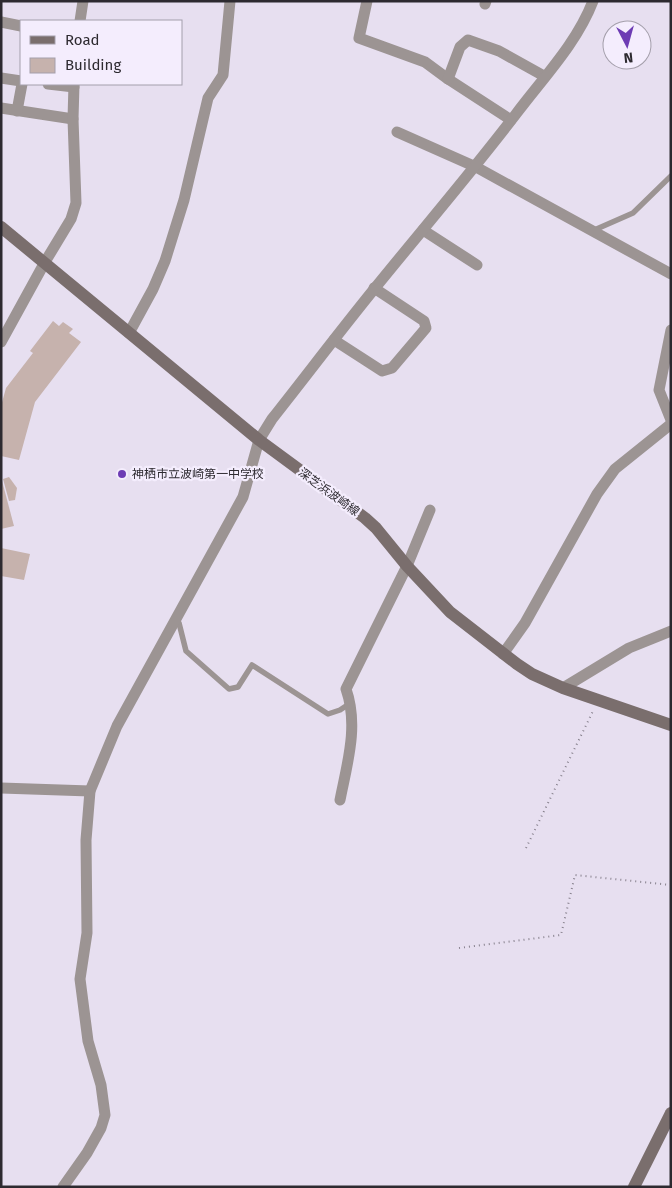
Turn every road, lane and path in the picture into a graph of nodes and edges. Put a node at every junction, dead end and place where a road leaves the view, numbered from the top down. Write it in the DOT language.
graph roads {
  1 [pos="83,1"];
  2 [pos="230,1"];
  3 [pos="367,1"];
  4 [pos="593,1"];
  5 [pos="80,20"];
  6 [pos="1,22"];
  7 [pos="20,26"];
  8 [pos="544,76"];
  9 [pos="1,78"];
  10 [pos="448,79"];
  11 [pos="20,82"];
  12 [pos="21,85"];
  13 [pos="74,85"];
  14 [pos="1,108"];
  15 [pos="17,111"];
  16 [pos="73,119"];
  17 [pos="511,120"];
  18 [pos="397,132"];
  19 [pos="476,167"];
  20 [pos="671,176"];
  21 [pos="1,227"];
  22 [pos="423,230"];
  23 [pos="592,230"];
  24 [pos="45,262"];
  25 [pos="477,265"];
  26 [pos="671,274"];
  27 [pos="374,288"];
  28 [pos="671,330"];
  29 [pos="129,333"];
  30 [pos="334,340"];
  31 [pos="1,342"];
  32 [pos="671,420"];
  33 [pos="671,424"];
  34 [pos="259,440"];
  35 [pos="430,510"];
  36 [pos="407,566"];
  37 [pos="175,620"];
  38 [pos="671,630"];
  39 [pos="503,654"];
  40 [pos="563,688"];
  41 [pos="598,700"];
  42 [pos="351,703"];
  43 [pos="671,724"];
  44 [pos="1,788"];
  45 [pos="90,791"];
  46 [pos="340,800"];
  47 [pos="526,848"];
  48 [pos="671,885"];
  49 [pos="459,948"];
  50 [pos="671,1113"];
  51 [pos="63,1187"];
  52 [pos="634,1187"];
  1 -- 5 [label="street"];
  2 -- 29 [label="street"];
  3 -- 10 [label="street"];
  4 -- 8 [label="street"];
  6 -- 7 [label="street"];
  8 -- 10 [label="street"];
  8 -- 17 [label="street"];
  9 -- 11 [label="street"];
  10 -- 17 [label="street"];
  12 -- 15 [label="street"];
  13 -- 16 [label="street"];
  14 -- 15 [label="street"];
  15 -- 16 [label="street"];
  16 -- 24 [label="street"];
  17 -- 19 [label="street"];
  18 -- 19 [label="street"];
  19 -- 22 [label="street"];
  19 -- 23 [label="street"];
  20 -- 23 [label="lane"];
  21 -- 24 [label="main road, 深芝浜波崎線"];
  22 -- 25 [label="street"];
  22 -- 27 [label="street"];
  23 -- 26 [label="street"];
  24 -- 29 [label="main road, 深芝浜波崎線"];
  24 -- 31 [label="street"];
  27 -- 30 [label="street"];
  27 -- 30 [label="street"];
  28 -- 32 [label="street"];
  29 -- 34 [label="main road, 深芝浜波崎線"];
  30 -- 34 [label="street"];
  33 -- 39 [label="street"];
  34 -- 36 [label="main road, 深芝浜波崎線"];
  34 -- 37 [label="street"];
  35 -- 36 [label="street"];
  36 -- 39 [label="main road, 深芝浜波崎線"];
  36 -- 42 [label="street"];
  37 -- 42 [label="lane"];
  37 -- 45 [label="street"];
  38 -- 40 [label="street"];
  39 -- 40 [label="main road, 深芝浜波崎線"];
  40 -- 41 [label="main road, 深芝浜波崎線"];
  41 -- 43 [label="main road, 深芝浜波崎線"];
  41 -- 47 [label="path"];
  42 -- 46 [label="street"];
  44 -- 45 [label="street"];
  45 -- 51 [label="street"];
  48 -- 49 [label="path"];
  50 -- 52 [label="main road"];
}
